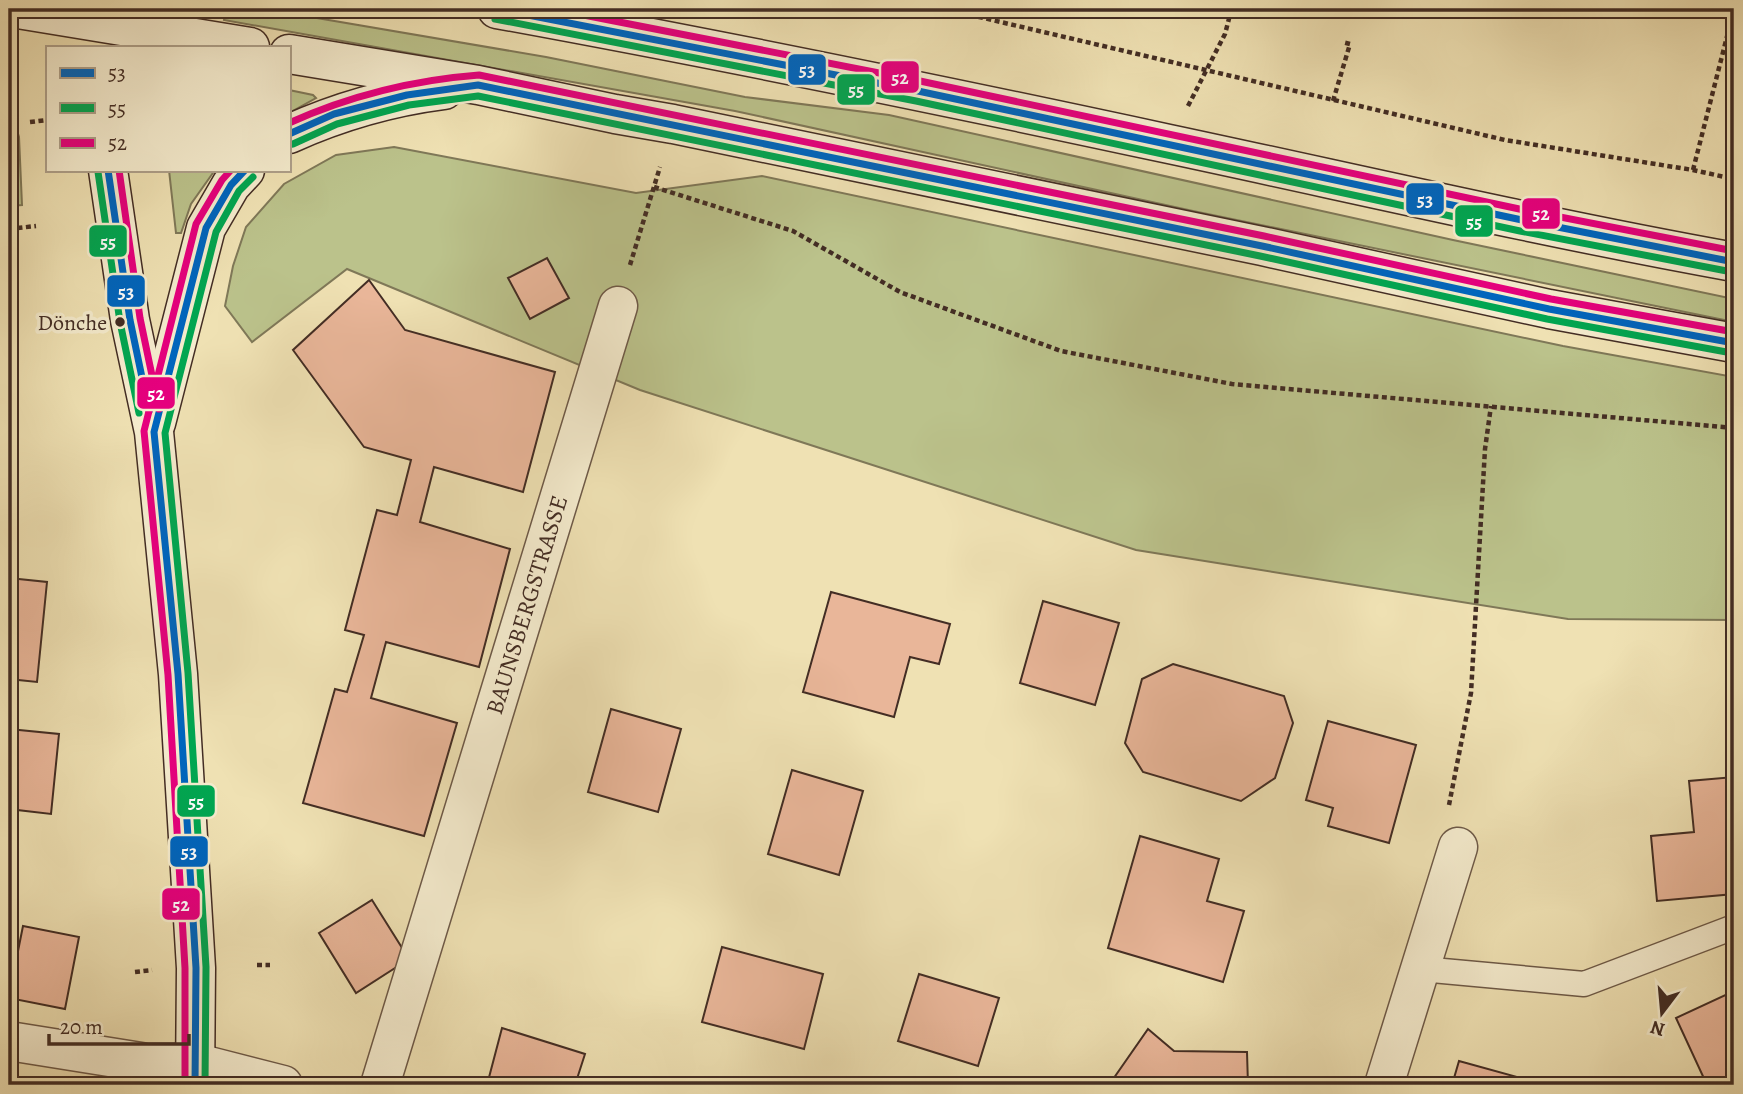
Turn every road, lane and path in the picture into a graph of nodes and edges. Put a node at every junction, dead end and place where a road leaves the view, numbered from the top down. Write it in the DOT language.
graph roads {
  1 [pos="18,9"];
  2 [pos="497,9"];
  3 [pos="945,9"];
  4 [pos="1734,9"];
  5 [pos="1231,12"];
  6 [pos="612,19"];
  7 [pos="85,25"];
  8 [pos="1342,42"];
  9 [pos="242,46"];
  10 [pos="290,54"];
  11 [pos="1205,70"];
  12 [pos="478,85"];
  13 [pos="1333,101"];
  14 [pos="46,120"];
  15 [pos="30,122"];
  16 [pos="673,124"];
  17 [pos="290,134"];
  18 [pos="1169,144"];
  19 [pos="1693,170"];
  20 [pos="108,172"];
  21 [pos="243,172"];
  22 [pos="1734,179"];
  23 [pos="654,187"];
  24 [pos="36,226"];
  25 [pos="9,229"];
  26 [pos="1734,262"];
  27 [pos="618,306"];
  28 [pos="1734,343"];
  29 [pos="1491,406"];
  30 [pos="1734,428"];
  31 [pos="154,432"];
  32 [pos="1458,847"];
  33 [pos="1734,927"];
  34 [pos="257,965"];
  35 [pos="270,965"];
  36 [pos="161,969"];
  37 [pos="1421,969"];
  38 [pos="135,972"];
  39 [pos="9,1041"];
  40 [pos="196,1074"];
  41 [pos="284,1085"];
  42 [pos="380,1085"];
  43 [pos="1384,1085"];
  1 -- 7 [label="main road"];
  2 -- 6 [label="main road"];
  3 -- 11 [label="path"];
  4 -- 19 [label="path"];
  5 -- 11 [label="path"];
  6 -- 18 [label="main road"];
  7 -- 9 [label="main road"];
  8 -- 13 [label="path"];
  10 -- 12 [label="main road"];
  11 -- 13 [label="path"];
  11 -- 18 [label="path"];
  12 -- 16 [label="main road"];
  12 -- 17 [label="main road"];
  13 -- 19 [label="path"];
  14 -- 15 [label="path"];
  16 -- 23 [label="path"];
  16 -- 28 [label="main road"];
  18 -- 26 [label="main road"];
  19 -- 22 [label="path"];
  20 -- 31 [label="main road"];
  21 -- 31 [label="main road"];
  23 -- 27 [label="path"];
  23 -- 29 [label="path"];
  24 -- 25 [label="path"];
  27 -- 42 [label="main road, BAUNSBERGSTRASSE"];
  29 -- 30 [label="path"];
  29 -- 32 [label="path"];
  31 -- 40 [label="main road"];
  32 -- 37 [label="main road"];
  33 -- 37 [label="lane"];
  34 -- 35 [label="path"];
  36 -- 38 [label="path"];
  37 -- 43 [label="main road"];
  39 -- 40 [label="main road"];
  40 -- 41 [label="main road"];
}
